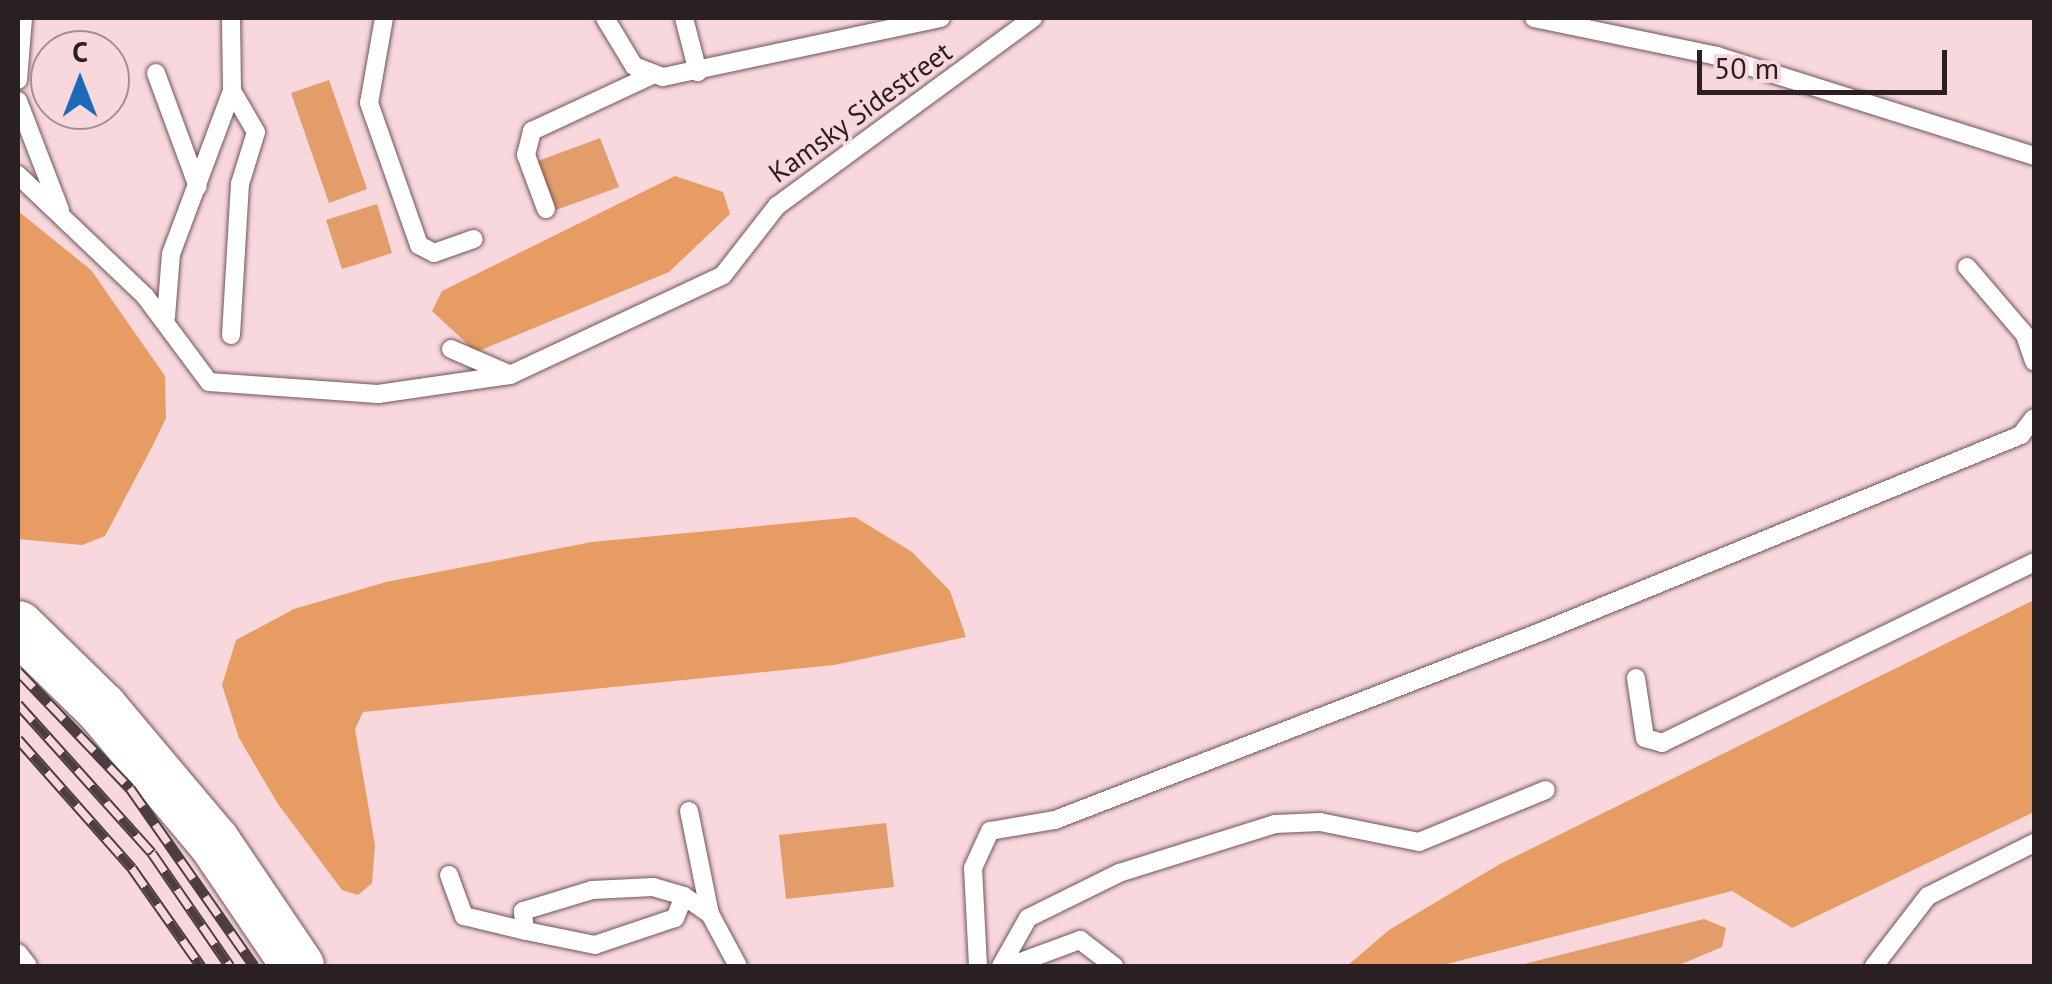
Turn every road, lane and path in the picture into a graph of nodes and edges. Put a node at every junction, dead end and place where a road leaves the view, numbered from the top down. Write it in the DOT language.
graph roads {
  1 [pos="23,18"];
  2 [pos="230,18"];
  3 [pos="384,18"];
  4 [pos="605,18"];
  5 [pos="684,18"];
  6 [pos="941,18"];
  7 [pos="1033,18"];
  8 [pos="1534,18"];
  9 [pos="698,72"];
  10 [pos="156,74"];
  11 [pos="650,76"];
  12 [pos="18,80"];
  13 [pos="232,91"];
  14 [pos="18,102"];
  15 [pos="2034,156"];
  16 [pos="18,175"];
  17 [pos="198,187"];
  18 [pos="546,209"];
  19 [pos="60,211"];
  20 [pos="474,239"];
  21 [pos="1967,267"];
  22 [pos="166,318"];
  23 [pos="232,335"];
  24 [pos="451,349"];
  25 [pos="2034,362"];
  26 [pos="510,374"];
  27 [pos="2034,418"];
  28 [pos="2034,562"];
  29 [pos="18,627"];
  30 [pos="1636,678"];
  31 [pos="1546,790"];
  32 [pos="689,811"];
  33 [pos="2034,843"];
  34 [pos="448,875"];
  35 [pos="684,896"];
  36 [pos="710,914"];
  37 [pos="526,931"];
  38 [pos="18,953"];
  39 [pos="28,966"];
  40 [pos="298,966"];
  41 [pos="738,966"];
  42 [pos="978,966"];
  43 [pos="1001,966"];
  44 [pos="1010,966"];
  45 [pos="1114,966"];
  46 [pos="1874,966"];
  1 -- 12 [label="lane"];
  2 -- 13 [label="lane"];
  3 -- 20 [label="lane"];
  4 -- 11 [label="lane"];
  5 -- 9 [label="lane"];
  6 -- 9 [label="lane, Kamsky Sidestreet"];
  7 -- 26 [label="lane, Kamsky Sidestreet"];
  8 -- 15 [label="lane"];
  9 -- 11 [label="lane, Kamsky Sidestreet"];
  10 -- 17 [label="lane"];
  11 -- 18 [label="lane"];
  13 -- 17 [label="lane"];
  13 -- 23 [label="lane"];
  14 -- 19 [label="lane"];
  16 -- 19 [label="lane, Kamsky Sidestreet"];
  17 -- 22 [label="lane"];
  19 -- 22 [label="lane, Kamsky Sidestreet"];
  21 -- 25 [label="lane"];
  22 -- 26 [label="lane, Kamsky Sidestreet"];
  24 -- 26 [label="lane"];
  27 -- 42 [label="lane"];
  28 -- 30 [label="lane"];
  29 -- 40 [label="main road"];
  31 -- 43 [label="lane"];
  32 -- 36 [label="lane"];
  33 -- 46 [label="lane"];
  34 -- 37 [label="lane"];
  35 -- 36 [label="lane"];
  35 -- 37 [label="lane"];
  35 -- 37 [label="lane"];
  36 -- 41 [label="lane"];
  38 -- 39 [label="lane"];
  44 -- 45 [label="lane"];
}
